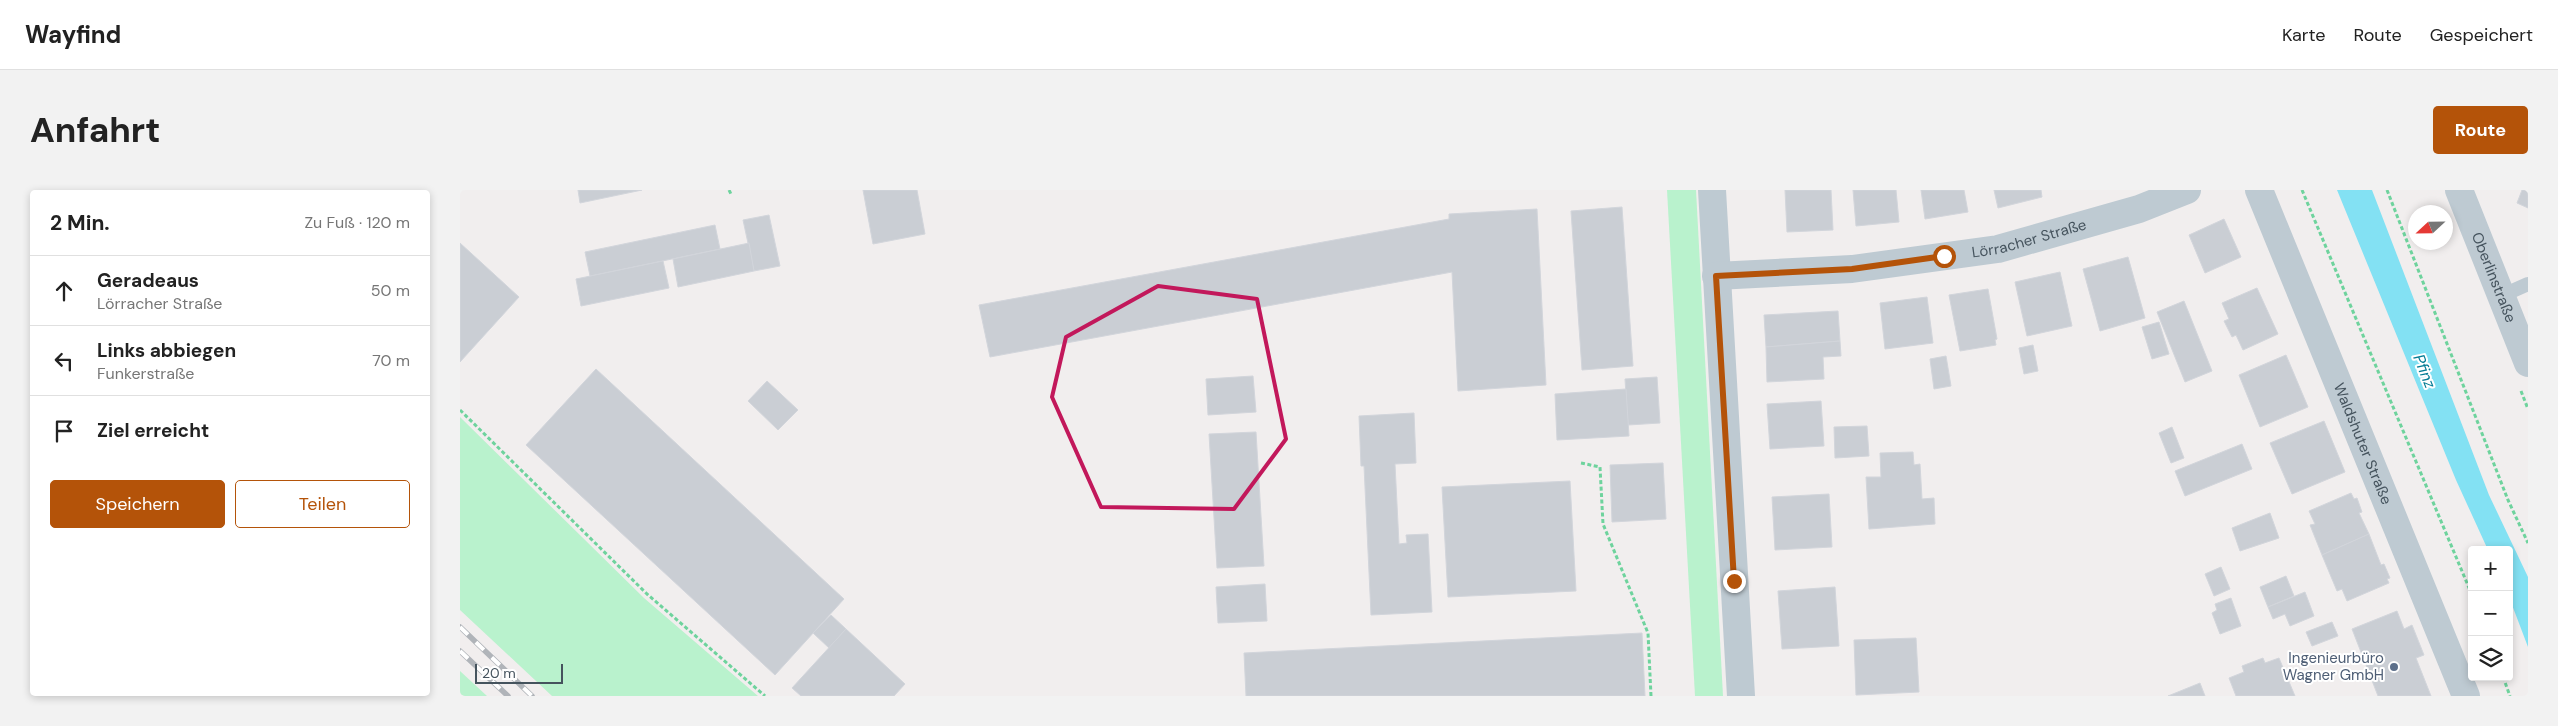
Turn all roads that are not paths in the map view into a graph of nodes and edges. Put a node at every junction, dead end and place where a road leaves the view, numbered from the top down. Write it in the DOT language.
graph roads {
  1 [pos="1712,190"];
  2 [pos="2187,190"];
  3 [pos="2259,190"];
  4 [pos="2460,190"];
  5 [pos="1716,276"];
  6 [pos="2528,284"];
  7 [pos="2501,296"];
  8 [pos="2528,363"];
  9 [pos="1741,696"];
  10 [pos="2466,696"];
  1 -- 5 [label="street"];
  2 -- 5 [label="street, Lörracher Straße"];
  3 -- 10 [label="street, Waldshuter Straße"];
  4 -- 7 [label="street, Oberlinstraße"];
  5 -- 9 [label="street"];
  6 -- 7 [label="lane"];
  7 -- 8 [label="street, Oberlinstraße"];
}
